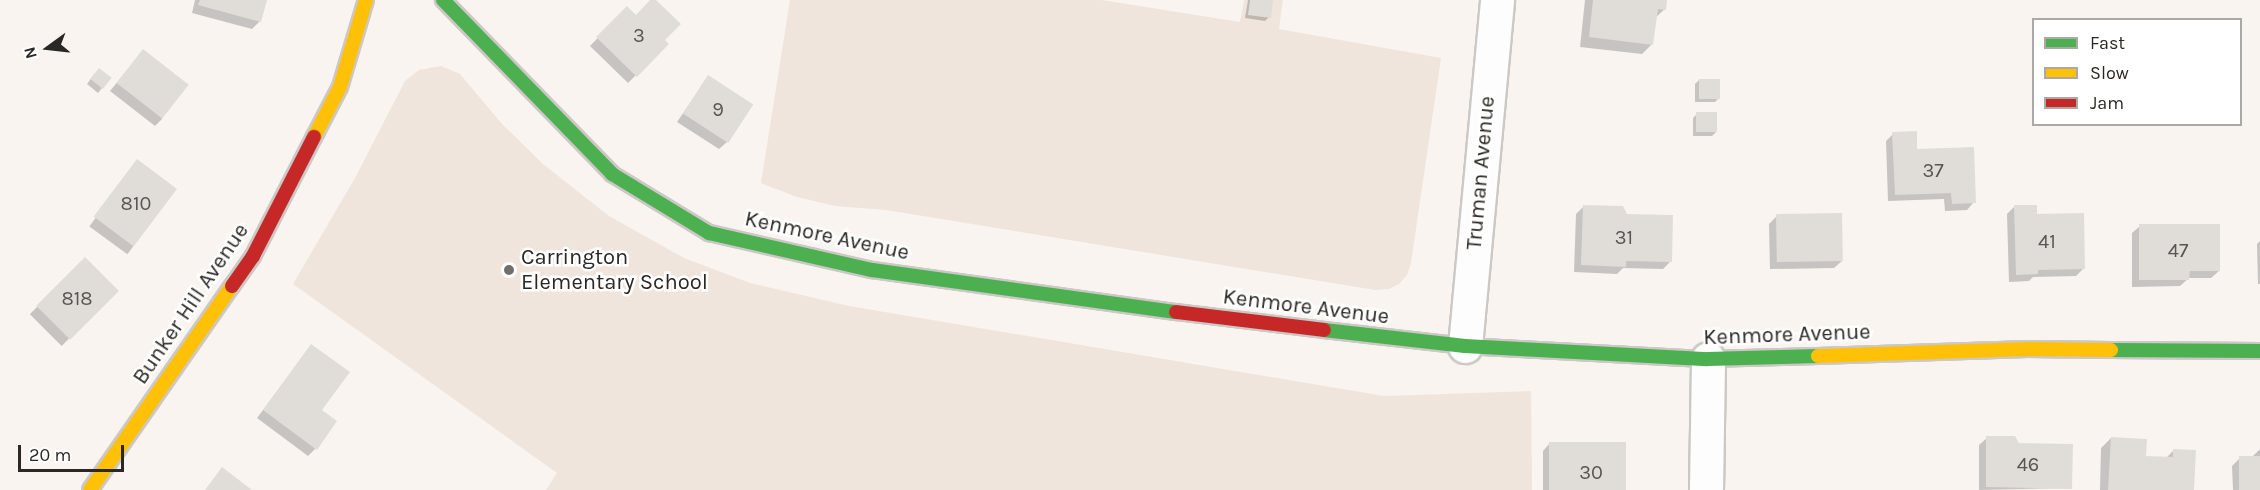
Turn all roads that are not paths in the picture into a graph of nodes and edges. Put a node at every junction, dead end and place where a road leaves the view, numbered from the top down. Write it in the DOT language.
graph roads {
  1 [pos="366,0"];
  2 [pos="443,0"];
  3 [pos="1497,0"];
  4 [pos="1465,346"];
  5 [pos="2260,351"];
  6 [pos="1708,359"];
  7 [pos="90,490"];
  8 [pos="1706,490"];
  1 -- 7 [label="street, Bunker Hill Avenue"];
  2 -- 4 [label="street, Kenmore Avenue"];
  3 -- 4 [label="street, Truman Avenue"];
  4 -- 6 [label="street, Kenmore Avenue"];
  5 -- 6 [label="street, Kenmore Avenue"];
  6 -- 8 [label="street"];
}
